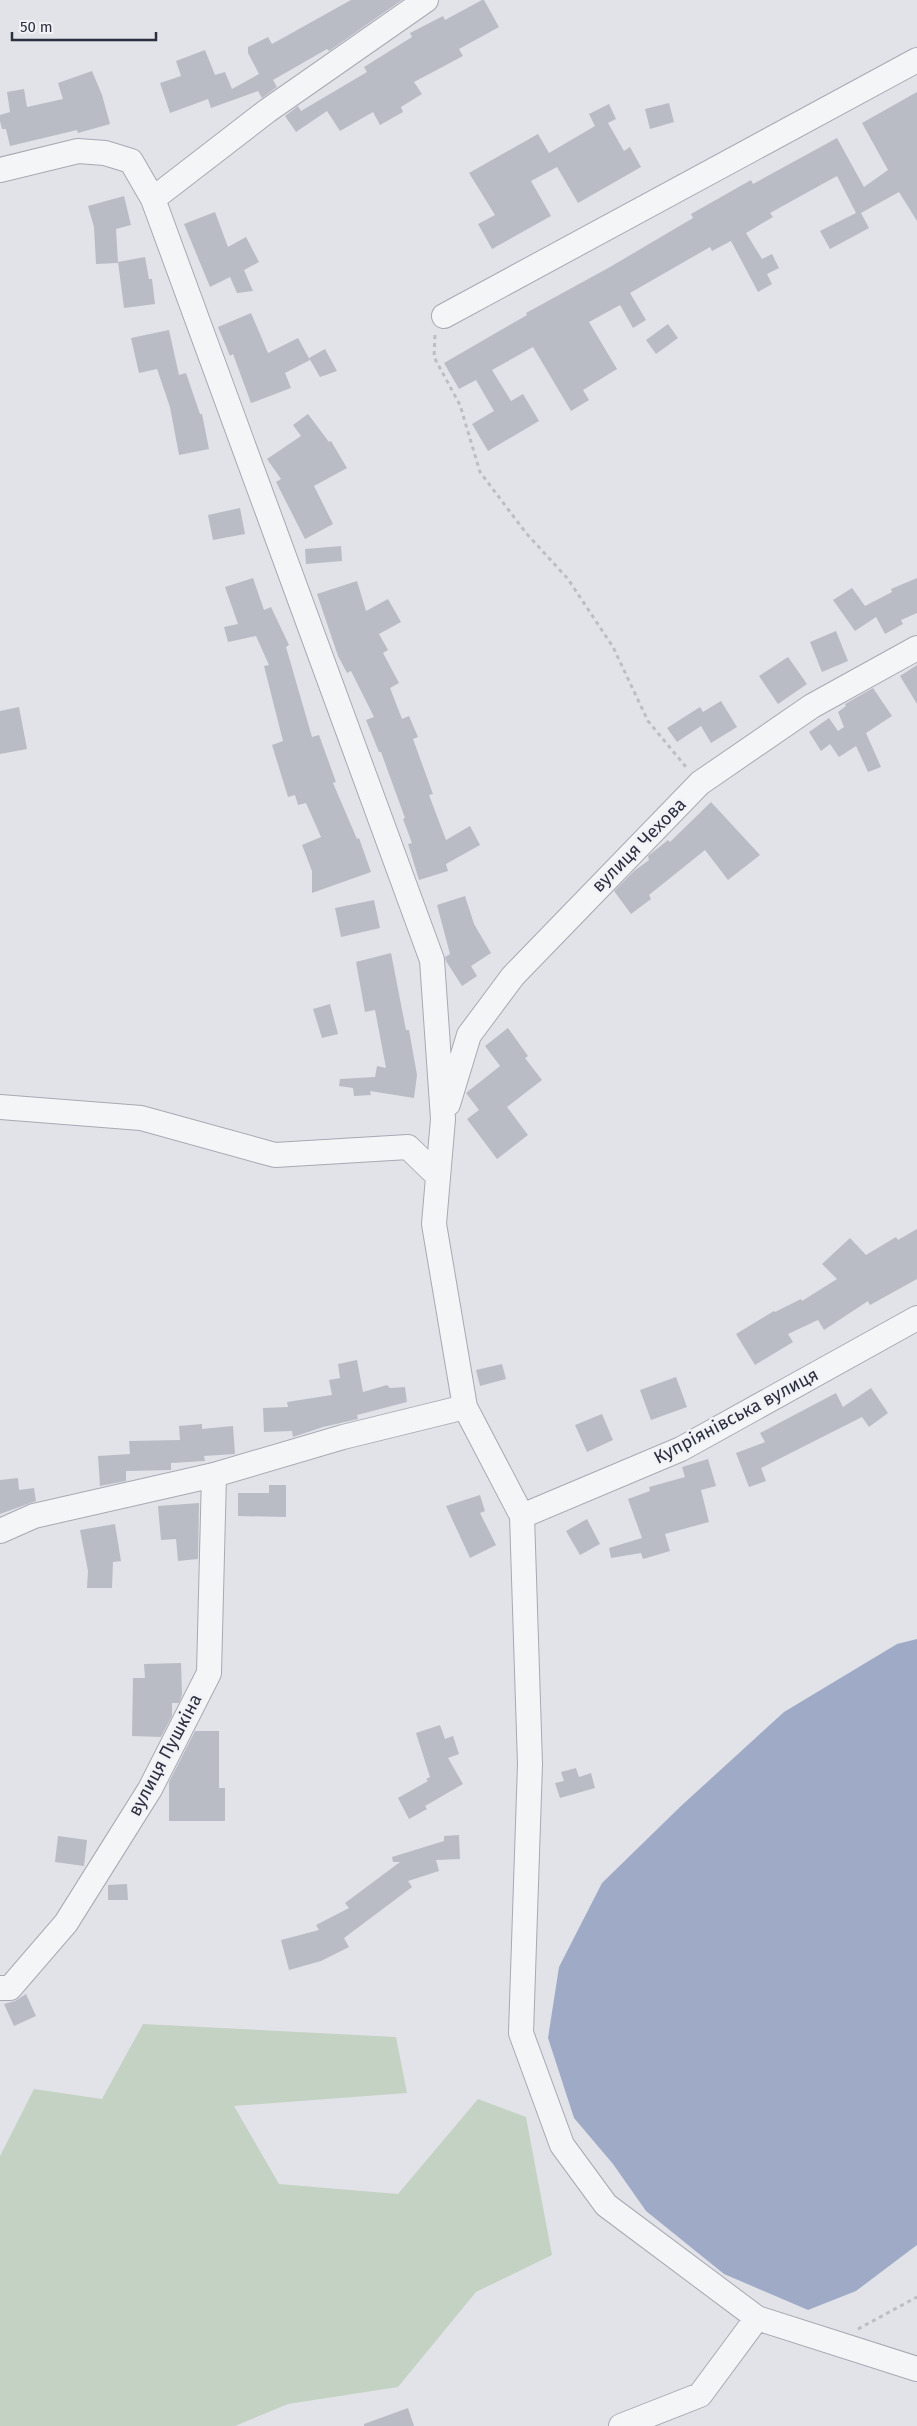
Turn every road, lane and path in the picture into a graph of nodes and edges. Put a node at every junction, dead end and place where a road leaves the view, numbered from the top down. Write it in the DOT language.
graph roads {
  1 [pos="426,0"];
  2 [pos="917,60"];
  3 [pos="0,170"];
  4 [pos="153,199"];
  5 [pos="444,316"];
  6 [pos="917,648"];
  7 [pos="700,783"];
  8 [pos="0,1107"];
  9 [pos="443,1119"];
  10 [pos="438,1176"];
  11 [pos="917,1318"];
  12 [pos="465,1407"];
  13 [pos="214,1475"];
  14 [pos="522,1516"];
  15 [pos="0,1531"];
  16 [pos="0,1988"];
  17 [pos="917,2297"];
  18 [pos="757,2318"];
  19 [pos="834,2342"];
  20 [pos="917,2369"];
  21 [pos="621,2426"];
  1 -- 4 [label="street"];
  2 -- 5 [label="street"];
  3 -- 4 [label="street"];
  4 -- 9 [label="street"];
  5 -- 7 [label="path"];
  6 -- 7 [label="street, вулиця Чехова"];
  7 -- 9 [label="street, вулиця Чехова"];
  8 -- 10 [label="street"];
  9 -- 10 [label="street"];
  10 -- 12 [label="street"];
  11 -- 14 [label="street, Купріянівська вулиця"];
  12 -- 13 [label="street"];
  12 -- 14 [label="street"];
  13 -- 15 [label="street"];
  13 -- 16 [label="street, вулиця Пушкіна"];
  14 -- 18 [label="street"];
  17 -- 19 [label="path"];
  18 -- 19 [label="street"];
  18 -- 21 [label="street"];
  19 -- 20 [label="street"];
}
